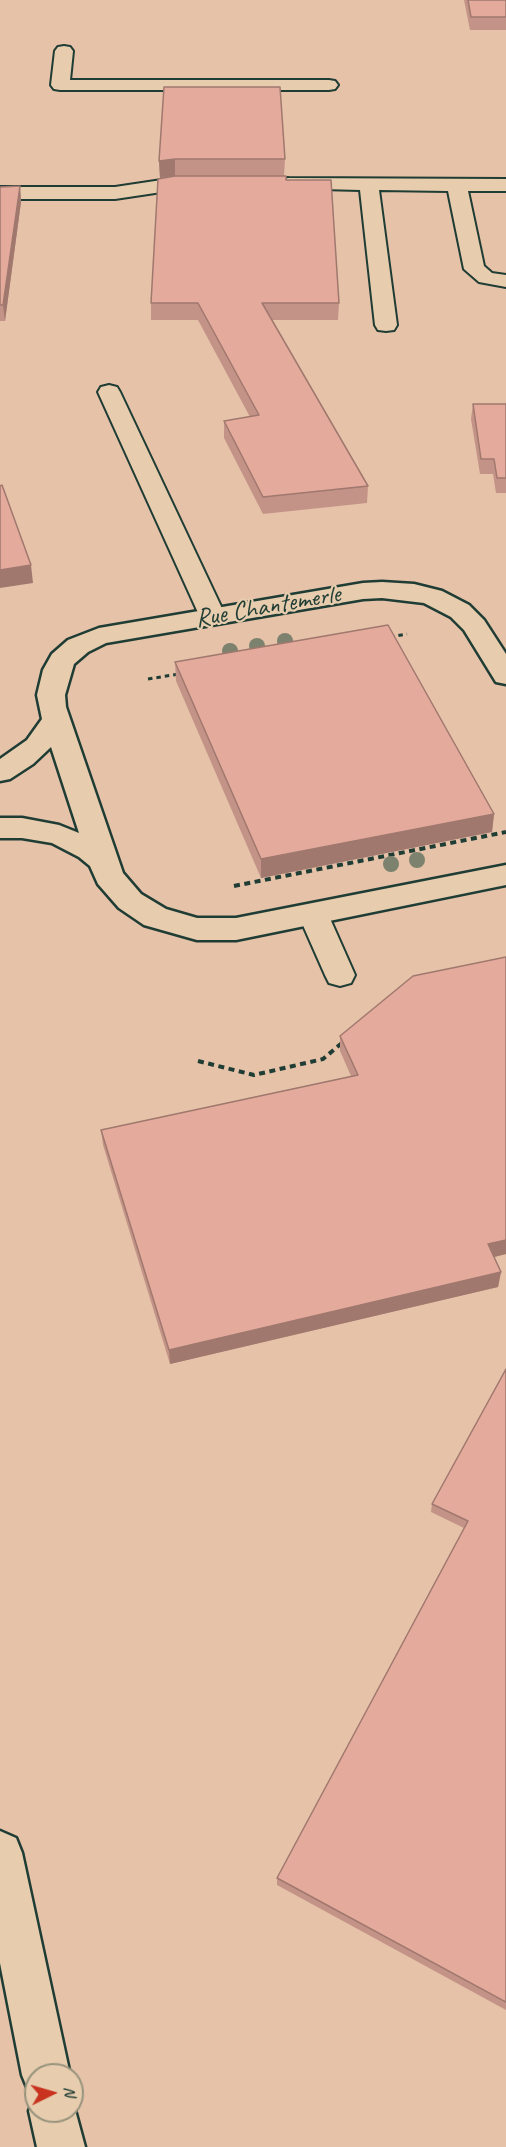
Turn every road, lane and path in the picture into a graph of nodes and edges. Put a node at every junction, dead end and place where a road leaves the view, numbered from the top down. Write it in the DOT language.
graph roads {
  1 [pos="64,51"];
  2 [pos="329,85"];
  3 [pos="221,184"];
  4 [pos="267,184"];
  5 [pos="369,185"];
  6 [pos="457,185"];
  7 [pos="506,185"];
  8 [pos="0,193"];
  9 [pos="506,281"];
  10 [pos="386,325"];
  11 [pos="109,392"];
  12 [pos="213,617"];
  13 [pos="407,633"];
  14 [pos="384,638"];
  15 [pos="184,673"];
  16 [pos="506,676"];
  17 [pos="148,679"];
  18 [pos="56,719"];
  19 [pos="0,772"];
  20 [pos="0,828"];
  21 [pos="506,832"];
  22 [pos="102,860"];
  23 [pos="506,875"];
  24 [pos="234,886"];
  25 [pos="313,914"];
  26 [pos="340,975"];
  27 [pos="347,1039"];
  28 [pos="198,1061"];
  29 [pos="0,1853"];
  30 [pos="44,2063"];
  31 [pos="56,2123"];
  32 [pos="61,2147"];
  1 -- 2 [label="lane"];
  3 -- 8 [label="lane"];
  4 -- 5 [label="lane"];
  5 -- 6 [label="lane"];
  5 -- 10 [label="lane"];
  6 -- 7 [label="lane"];
  6 -- 9 [label="lane"];
  11 -- 12 [label="lane"];
  12 -- 16 [label="street, Rue Chantemerle"];
  12 -- 18 [label="street, Rue Chantemerle"];
  13 -- 14 [label="path"];
  15 -- 17 [label="path"];
  18 -- 19 [label="street"];
  18 -- 22 [label="street, Rue Chantemerle"];
  20 -- 22 [label="street, Rue Chantemerle"];
  21 -- 24 [label="path"];
  22 -- 25 [label="street, Rue Chantemerle"];
  23 -- 25 [label="street, Rue Chantemerle"];
  25 -- 26 [label="lane"];
  27 -- 28 [label="path"];
  29 -- 30 [label="street"];
  31 -- 32 [label="street"];
}
